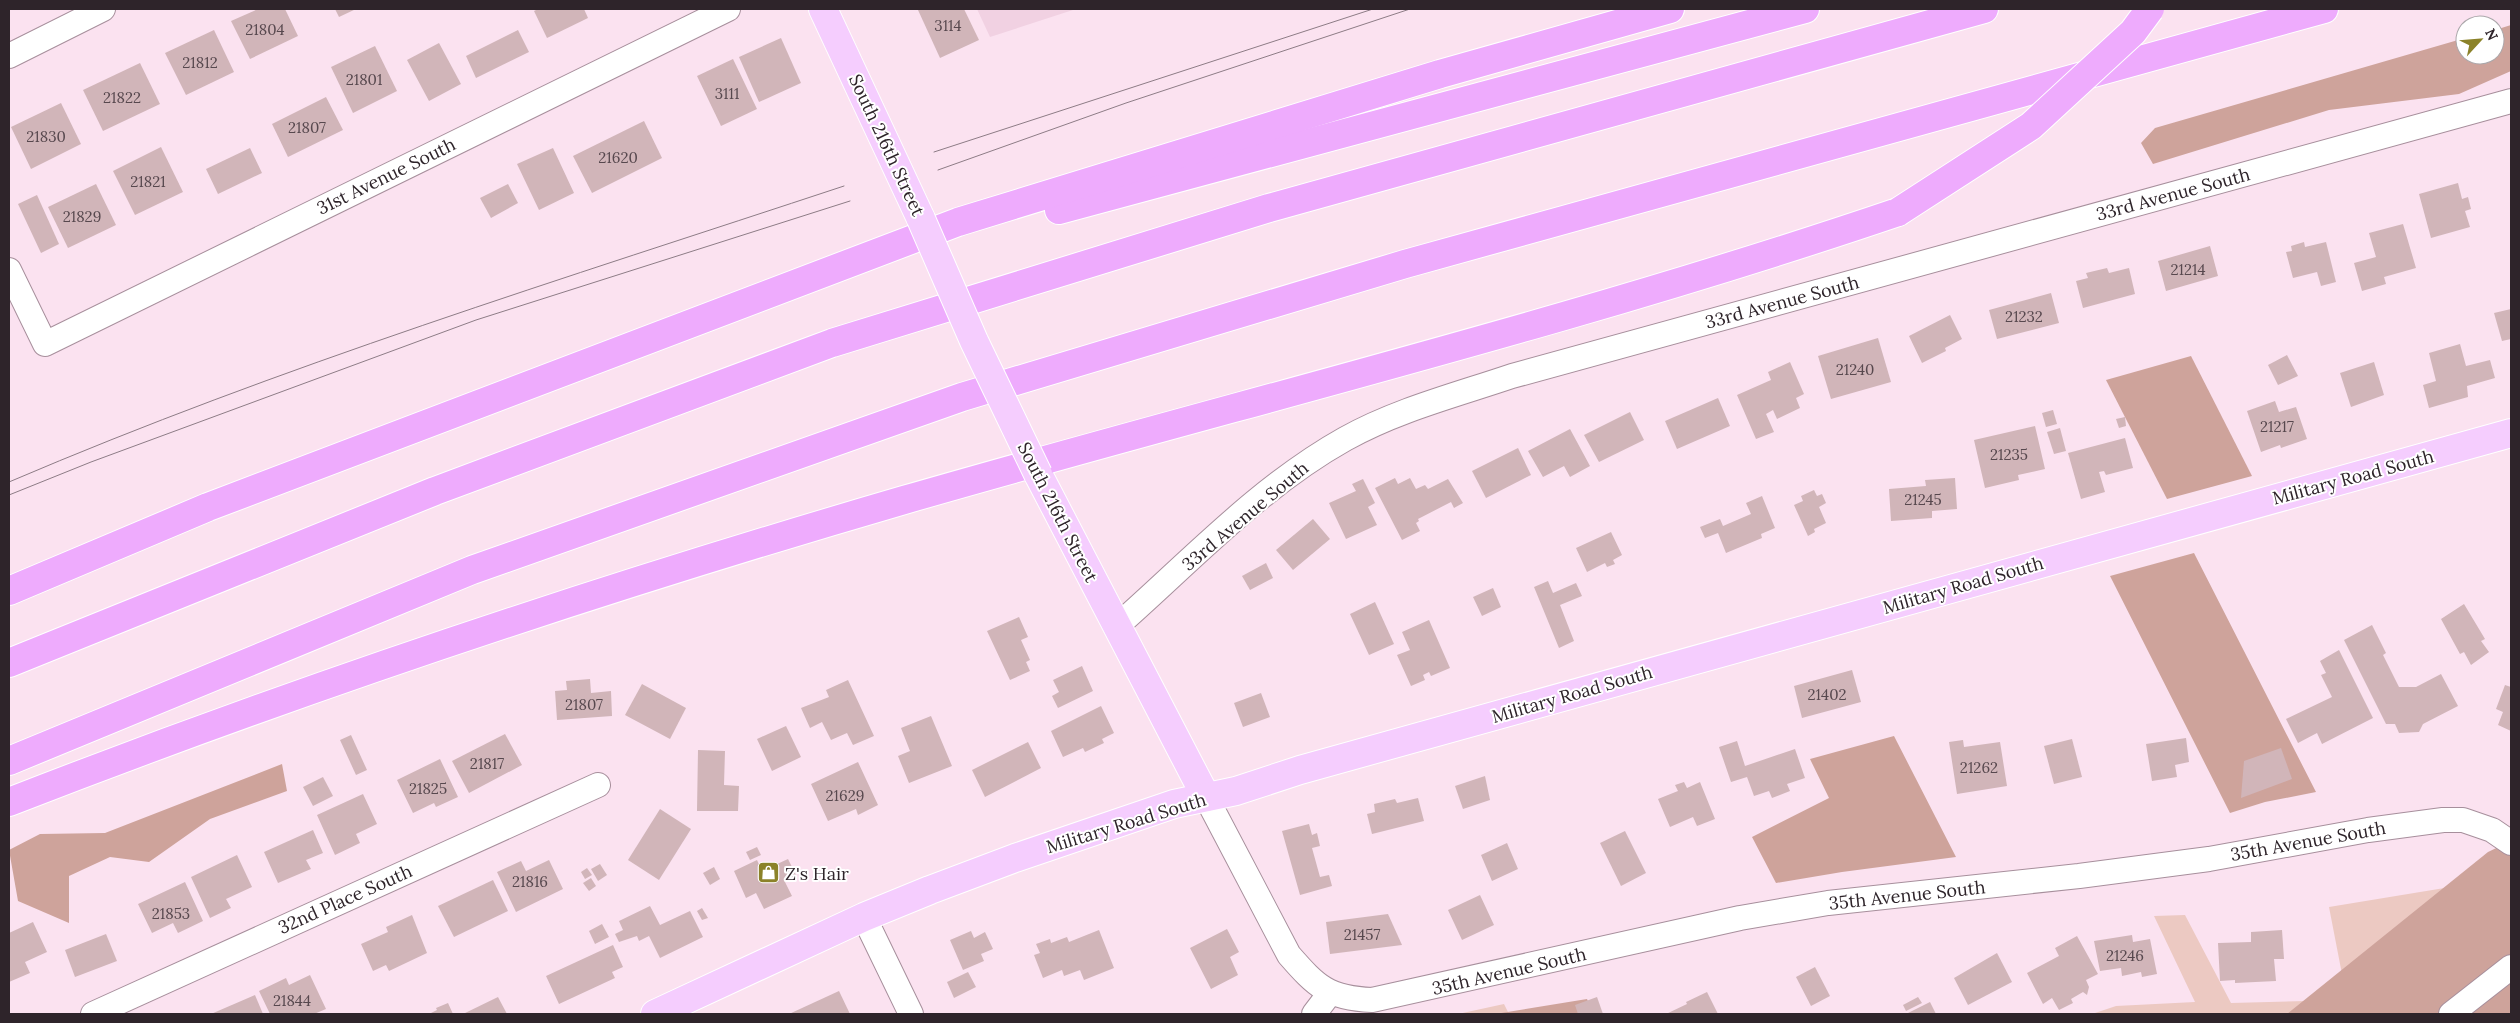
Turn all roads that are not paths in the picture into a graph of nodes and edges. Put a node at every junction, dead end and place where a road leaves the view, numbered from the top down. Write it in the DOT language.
graph roads {
  1 [pos="103,9"];
  2 [pos="728,9"];
  3 [pos="823,9"];
  4 [pos="1670,9"];
  5 [pos="1805,9"];
  6 [pos="1984,9"];
  7 [pos="2150,9"];
  8 [pos="2324,9"];
  9 [pos="9,56"];
  10 [pos="2511,101"];
  11 [pos="9,270"];
  12 [pos="650,341"];
  13 [pos="2511,433"];
  14 [pos="9,591"];
  15 [pos="1116,627"];
  16 [pos="9,663"];
  17 [pos="9,760"];
  18 [pos="598,785"];
  19 [pos="1206,797"];
  20 [pos="9,802"];
  21 [pos="2511,843"];
  22 [pos="864,917"];
  23 [pos="2511,967"];
  24 [pos="1330,993"];
  25 [pos="93,1014"];
  26 [pos="655,1014"];
  27 [pos="911,1014"];
  28 [pos="1314,1014"];
  29 [pos="2451,1014"];
  1 -- 9 [label="street"];
  2 -- 11 [label="street, 31st Avenue South"];
  3 -- 15 [label="main road, South 216th Street, bridge"];
  4 -- 12 [label="highway"];
  5 -- 12 [label="highway"];
  6 -- 16 [label="highway"];
  7 -- 20 [label="highway, bridge"];
  8 -- 17 [label="highway"];
  10 -- 15 [label="street, 33rd Avenue South"];
  12 -- 14 [label="highway"];
  13 -- 19 [label="main road, Military Road South"];
  15 -- 19 [label="main road, South 216th Street"];
  18 -- 25 [label="street, 32nd Place South"];
  19 -- 22 [label="main road, Military Road South"];
  19 -- 24 [label="street, South 216th Street"];
  21 -- 24 [label="street, 35th Avenue South"];
  22 -- 26 [label="main road, Military Road South"];
  22 -- 27 [label="street"];
  23 -- 29 [label="street"];
  24 -- 28 [label="street"];
}
